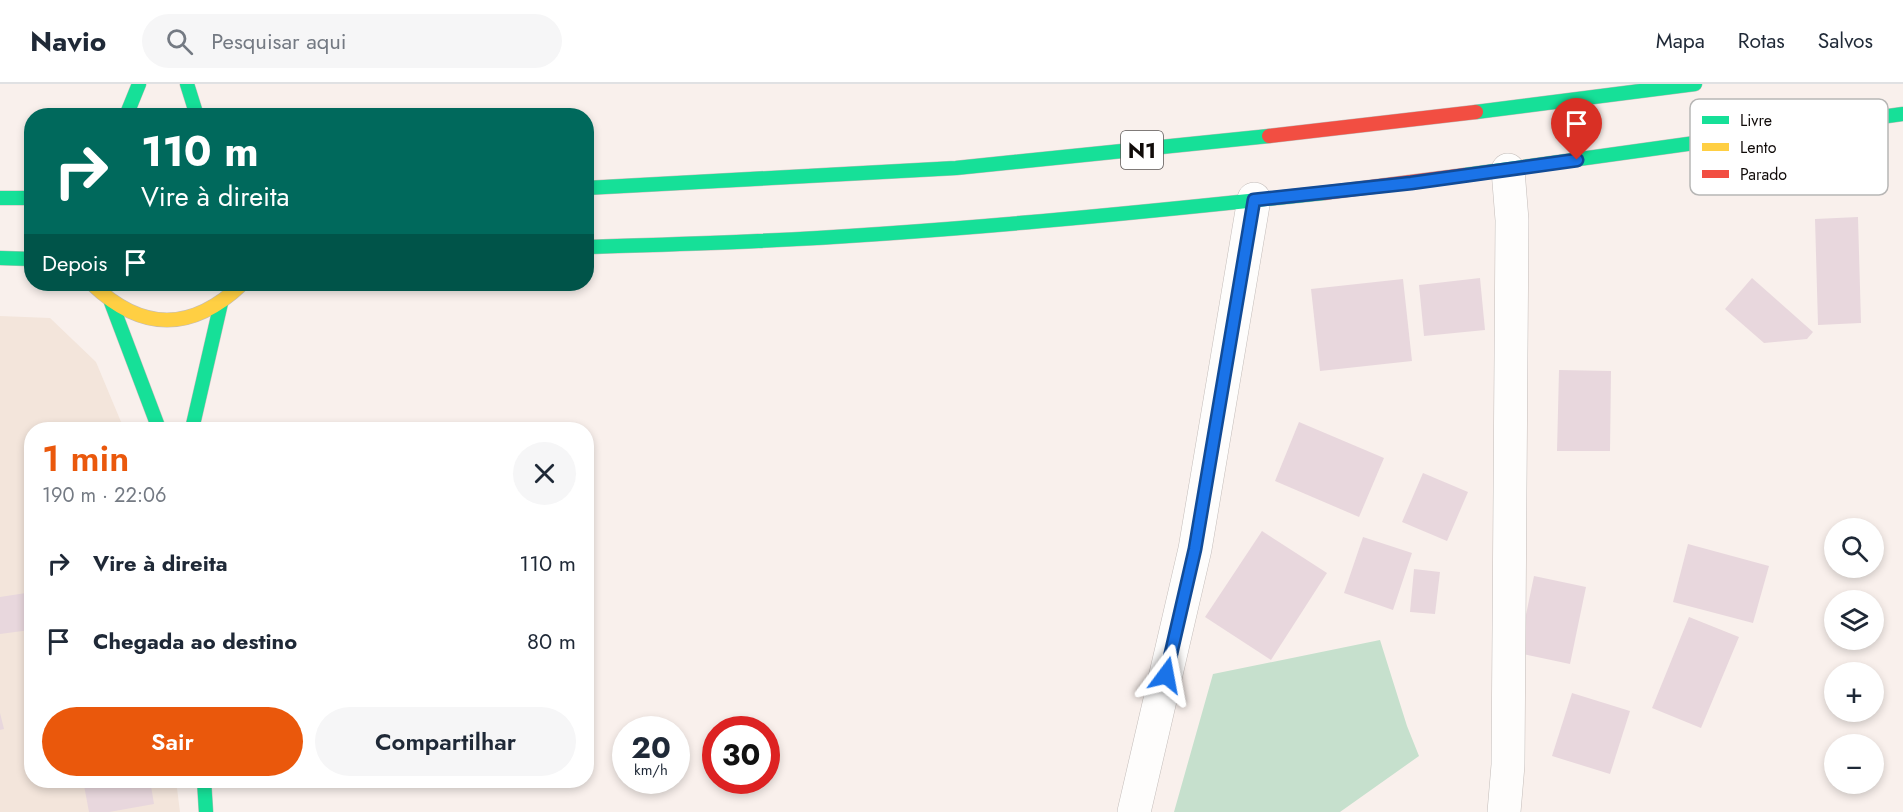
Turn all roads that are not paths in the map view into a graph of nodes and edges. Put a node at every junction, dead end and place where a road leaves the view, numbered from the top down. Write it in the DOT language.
graph roads {
  1 [pos="139,84"];
  2 [pos="187,84"];
  3 [pos="1695,84"];
  4 [pos="129,108"];
  5 [pos="194,108"];
  6 [pos="1903,114"];
  7 [pos="1888,116"];
  8 [pos="1690,144"];
  9 [pos="1508,170"];
  10 [pos="594,188"];
  11 [pos="0,198"];
  12 [pos="24,198"];
  13 [pos="1254,200"];
  14 [pos="594,247"];
  15 [pos="0,258"];
  16 [pos="24,259"];
  17 [pos="99,291"];
  18 [pos="234,291"];
  19 [pos="111,302"];
  20 [pos="221,303"];
  21 [pos="156,422"];
  22 [pos="194,422"];
  23 [pos="204,788"];
  24 [pos="206,812"];
  25 [pos="1134,812"];
  26 [pos="1504,812"];
  1 -- 4 [label="main road"];
  2 -- 5 [label="main road"];
  3 -- 10 [label="main road, N1"];
  6 -- 7 [label="main road"];
  8 -- 9 [label="main road"];
  9 -- 13 [label="main road"];
  9 -- 26 [label="street"];
  11 -- 12 [label="main road"];
  13 -- 14 [label="main road"];
  13 -- 25 [label="street"];
  15 -- 16 [label="main road"];
  17 -- 19 [label="main road"];
  18 -- 20 [label="main road"];
  19 -- 20 [label="main road"];
  19 -- 21 [label="main road"];
  20 -- 22 [label="main road"];
  23 -- 24 [label="main road"];
}
